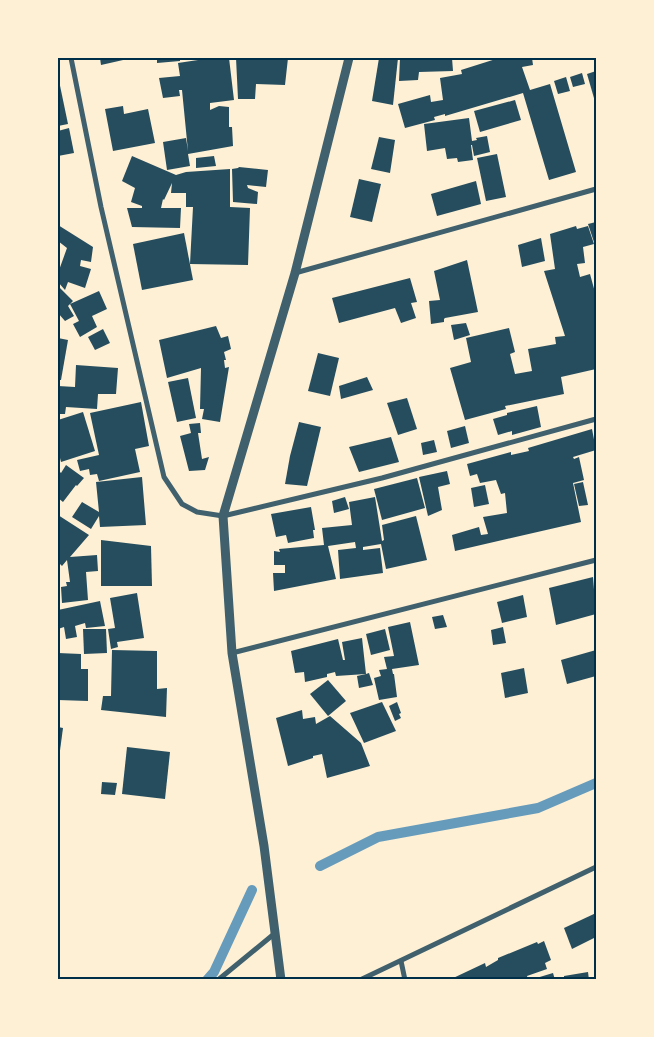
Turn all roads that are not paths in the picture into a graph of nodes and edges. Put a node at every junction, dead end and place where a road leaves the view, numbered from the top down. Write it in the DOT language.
graph roads {
  1 [pos="71,58"];
  2 [pos="349,58"];
  3 [pos="596,189"];
  4 [pos="295,273"];
  5 [pos="596,419"];
  6 [pos="223,516"];
  7 [pos="596,560"];
  8 [pos="232,653"];
  9 [pos="596,867"];
  10 [pos="274,934"];
  11 [pos="401,961"];
  12 [pos="218,980"];
  13 [pos="281,980"];
  14 [pos="360,980"];
  15 [pos="405,980"];
  1 -- 6 [label="street"];
  2 -- 4 [label="street"];
  3 -- 4 [label="street"];
  4 -- 6 [label="street"];
  5 -- 6 [label="street"];
  6 -- 8 [label="street"];
  7 -- 8 [label="street"];
  8 -- 10 [label="street"];
  9 -- 11 [label="street"];
  10 -- 12 [label="street"];
  10 -- 13 [label="street"];
  11 -- 14 [label="street"];
  11 -- 15 [label="street"];
}
